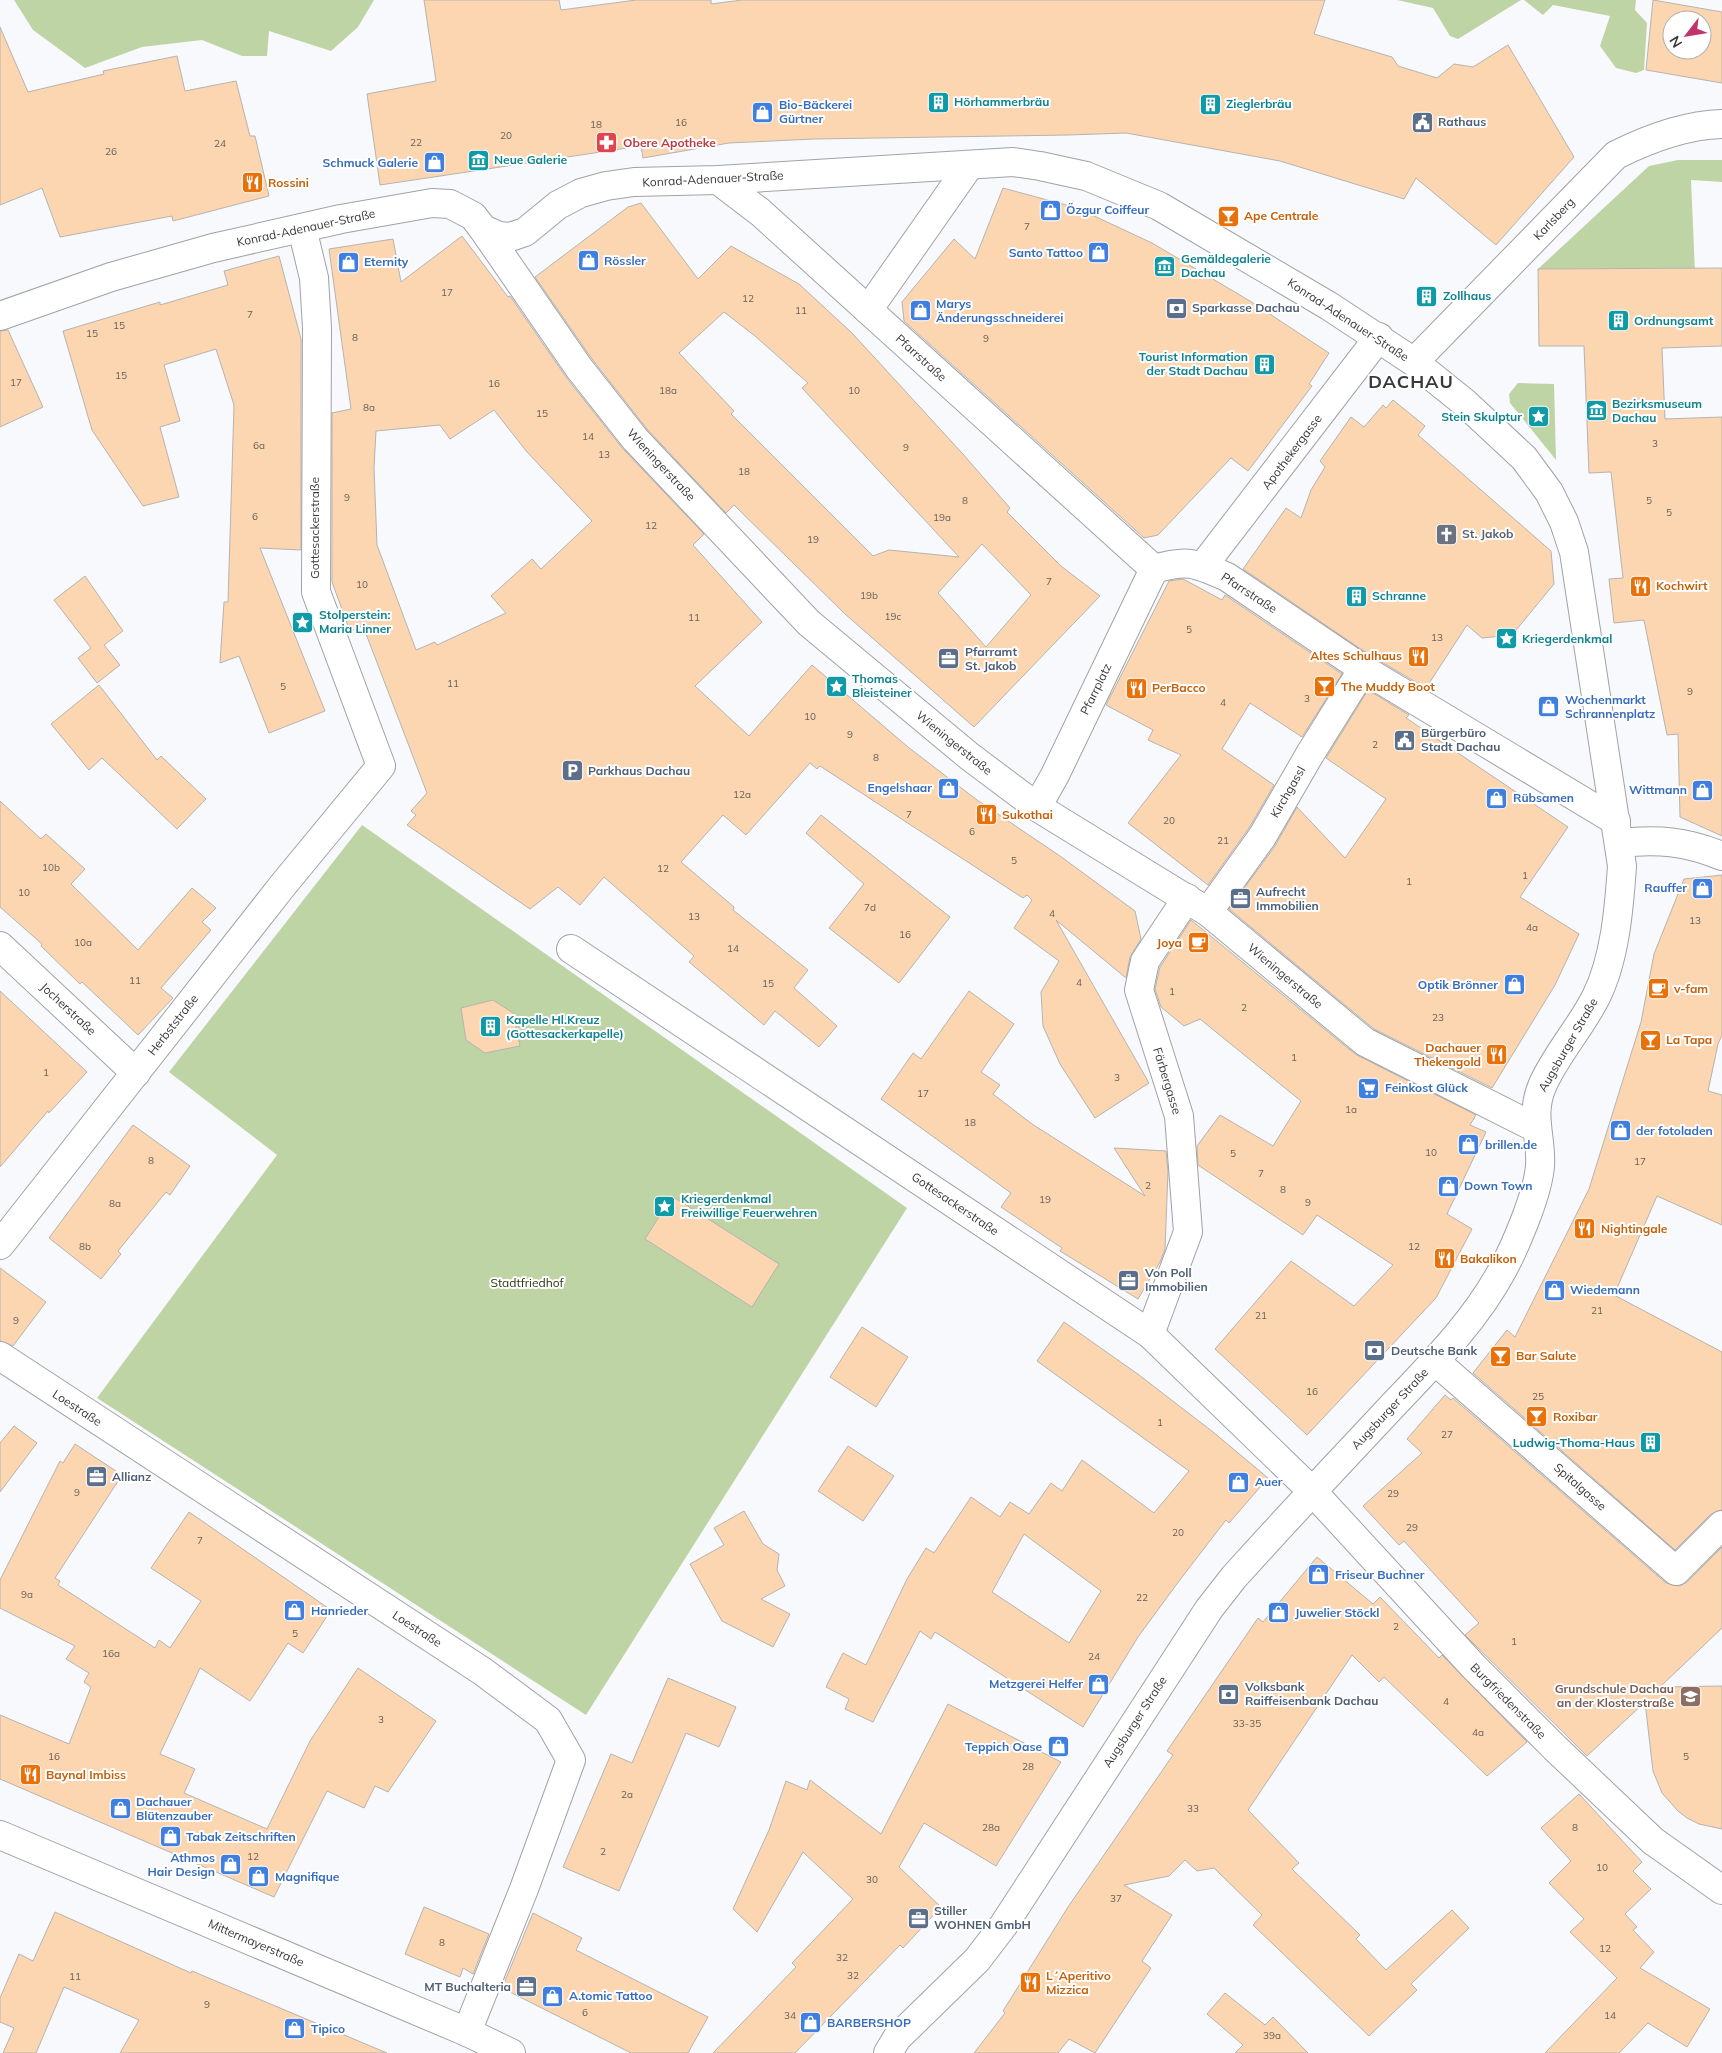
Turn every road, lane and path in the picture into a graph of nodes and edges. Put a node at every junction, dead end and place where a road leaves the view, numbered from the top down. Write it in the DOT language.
graph roads {
  1 [pos="1722,124"];
  2 [pos="969,166"];
  3 [pos="718,180"];
  4 [pos="302,228"];
  5 [pos="483,229"];
  6 [pos="868,310"];
  7 [pos="0,316"];
  8 [pos="1379,337"];
  9 [pos="1414,362"];
  10 [pos="1203,566"];
  11 [pos="1154,569"];
  12 [pos="1362,669"];
  13 [pos="349,806"];
  14 [pos="1037,807"];
  15 [pos="1617,832"];
  16 [pos="1722,856"];
  17 [pos="1197,905"];
  18 [pos="0,946"];
  19 [pos="571,950"];
  20 [pos="136,1073"];
  21 [pos="1536,1128"];
  22 [pos="0,1245"];
  23 [pos="1150,1334"];
  24 [pos="0,1356"];
  25 [pos="1435,1361"];
  26 [pos="1312,1491"];
  27 [pos="1722,1525"];
  28 [pos="0,1835"];
  29 [pos="1722,1890"];
  30 [pos="467,2032"];
  31 [pos="511,2053"];
  32 [pos="888,2053"];
  1 -- 9 [label="street, Karlsberg"];
  2 -- 3 [label="street, Konrad-Adenauer-Straße"];
  2 -- 6 [label="street"];
  2 -- 8 [label="street, Konrad-Adenauer-Straße"];
  3 -- 5 [label="street, Konrad-Adenauer-Straße"];
  3 -- 6 [label="street, Pfarrstraße"];
  4 -- 5 [label="street, Konrad-Adenauer-Straße"];
  4 -- 7 [label="street, Konrad-Adenauer-Straße"];
  4 -- 13 [label="street, Gottesackerstraße"];
  5 -- 14 [label="street, Wieningerstraße"];
  6 -- 11 [label="street, Pfarrstraße"];
  8 -- 9 [label="street, Konrad-Adenauer-Straße"];
  8 -- 10 [label="street, Apothekergasse"];
  9 -- 15 [label="street, Augsburger Straße"];
  10 -- 11 [label="street, Pfarrstraße"];
  10 -- 12 [label="street, Pfarrstraße"];
  11 -- 14 [label="street, Pfarrplatz"];
  12 -- 15 [label="street, Pfarrstraße"];
  12 -- 17 [label="street, Kirchgassl"];
  13 -- 20 [label="street, Herbststraße"];
  14 -- 17 [label="street, Wieningerstraße"];
  15 -- 16 [label="street"];
  15 -- 21 [label="street, Augsburger Straße"];
  17 -- 21 [label="street, Wieningerstraße"];
  17 -- 23 [label="street, Färbergasse"];
  18 -- 20 [label="street, Jocherstraße"];
  19 -- 23 [label="street, Gottesackerstraße"];
  20 -- 22 [label="street, Herbststraße"];
  21 -- 25 [label="street, Augsburger Straße"];
  23 -- 26 [label="street, Gottesackerstraße"];
  24 -- 30 [label="street, Loestraße"];
  25 -- 26 [label="street, Augsburger Straße"];
  25 -- 27 [label="street, Spitalgasse"];
  26 -- 29 [label="street, Burgfriedenstraße"];
  26 -- 32 [label="street, Augsburger Straße"];
  28 -- 30 [label="street, Mittermayerstraße"];
  30 -- 31 [label="street, Mittermayerstraße"];
}
